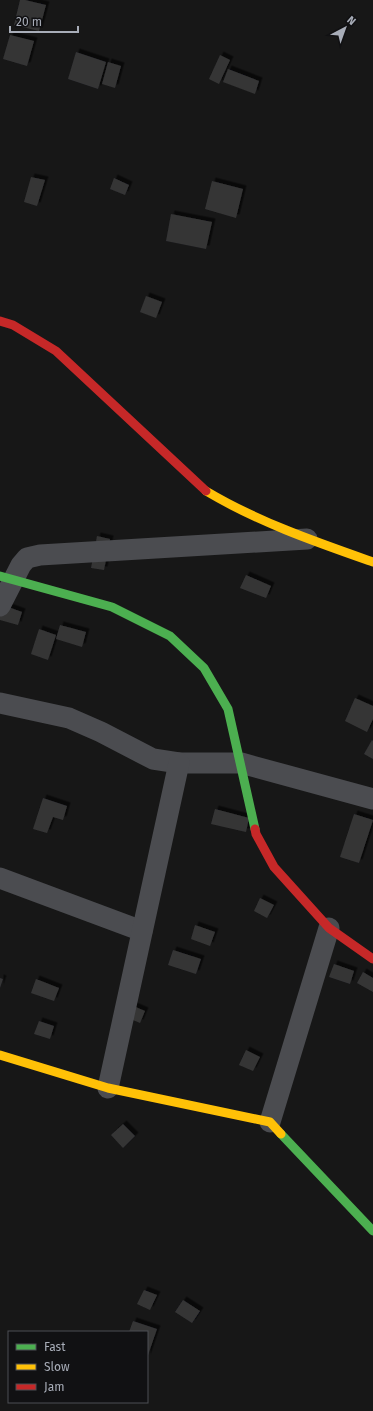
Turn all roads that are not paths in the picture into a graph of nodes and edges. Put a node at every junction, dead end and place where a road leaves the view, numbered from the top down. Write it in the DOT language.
graph roads {
  1 [pos="0,321"];
  2 [pos="307,539"];
  3 [pos="373,562"];
  4 [pos="7,577"];
  5 [pos="0,606"];
  6 [pos="0,703"];
  7 [pos="179,763"];
  8 [pos="241,763"];
  9 [pos="373,799"];
  10 [pos="0,878"];
  11 [pos="329,928"];
  12 [pos="142,931"];
  13 [pos="373,959"];
  14 [pos="0,1055"];
  15 [pos="108,1088"];
  16 [pos="270,1122"];
  17 [pos="373,1231"];
  1 -- 2 [label="street"];
  2 -- 3 [label="street"];
  2 -- 4 [label="street"];
  4 -- 5 [label="street"];
  4 -- 8 [label="street"];
  6 -- 7 [label="street"];
  7 -- 8 [label="street"];
  7 -- 12 [label="street"];
  8 -- 9 [label="street"];
  8 -- 11 [label="street"];
  10 -- 12 [label="street"];
  11 -- 13 [label="street"];
  11 -- 16 [label="street"];
  12 -- 15 [label="street"];
  14 -- 15 [label="street"];
  15 -- 16 [label="street"];
  16 -- 17 [label="street"];
}
